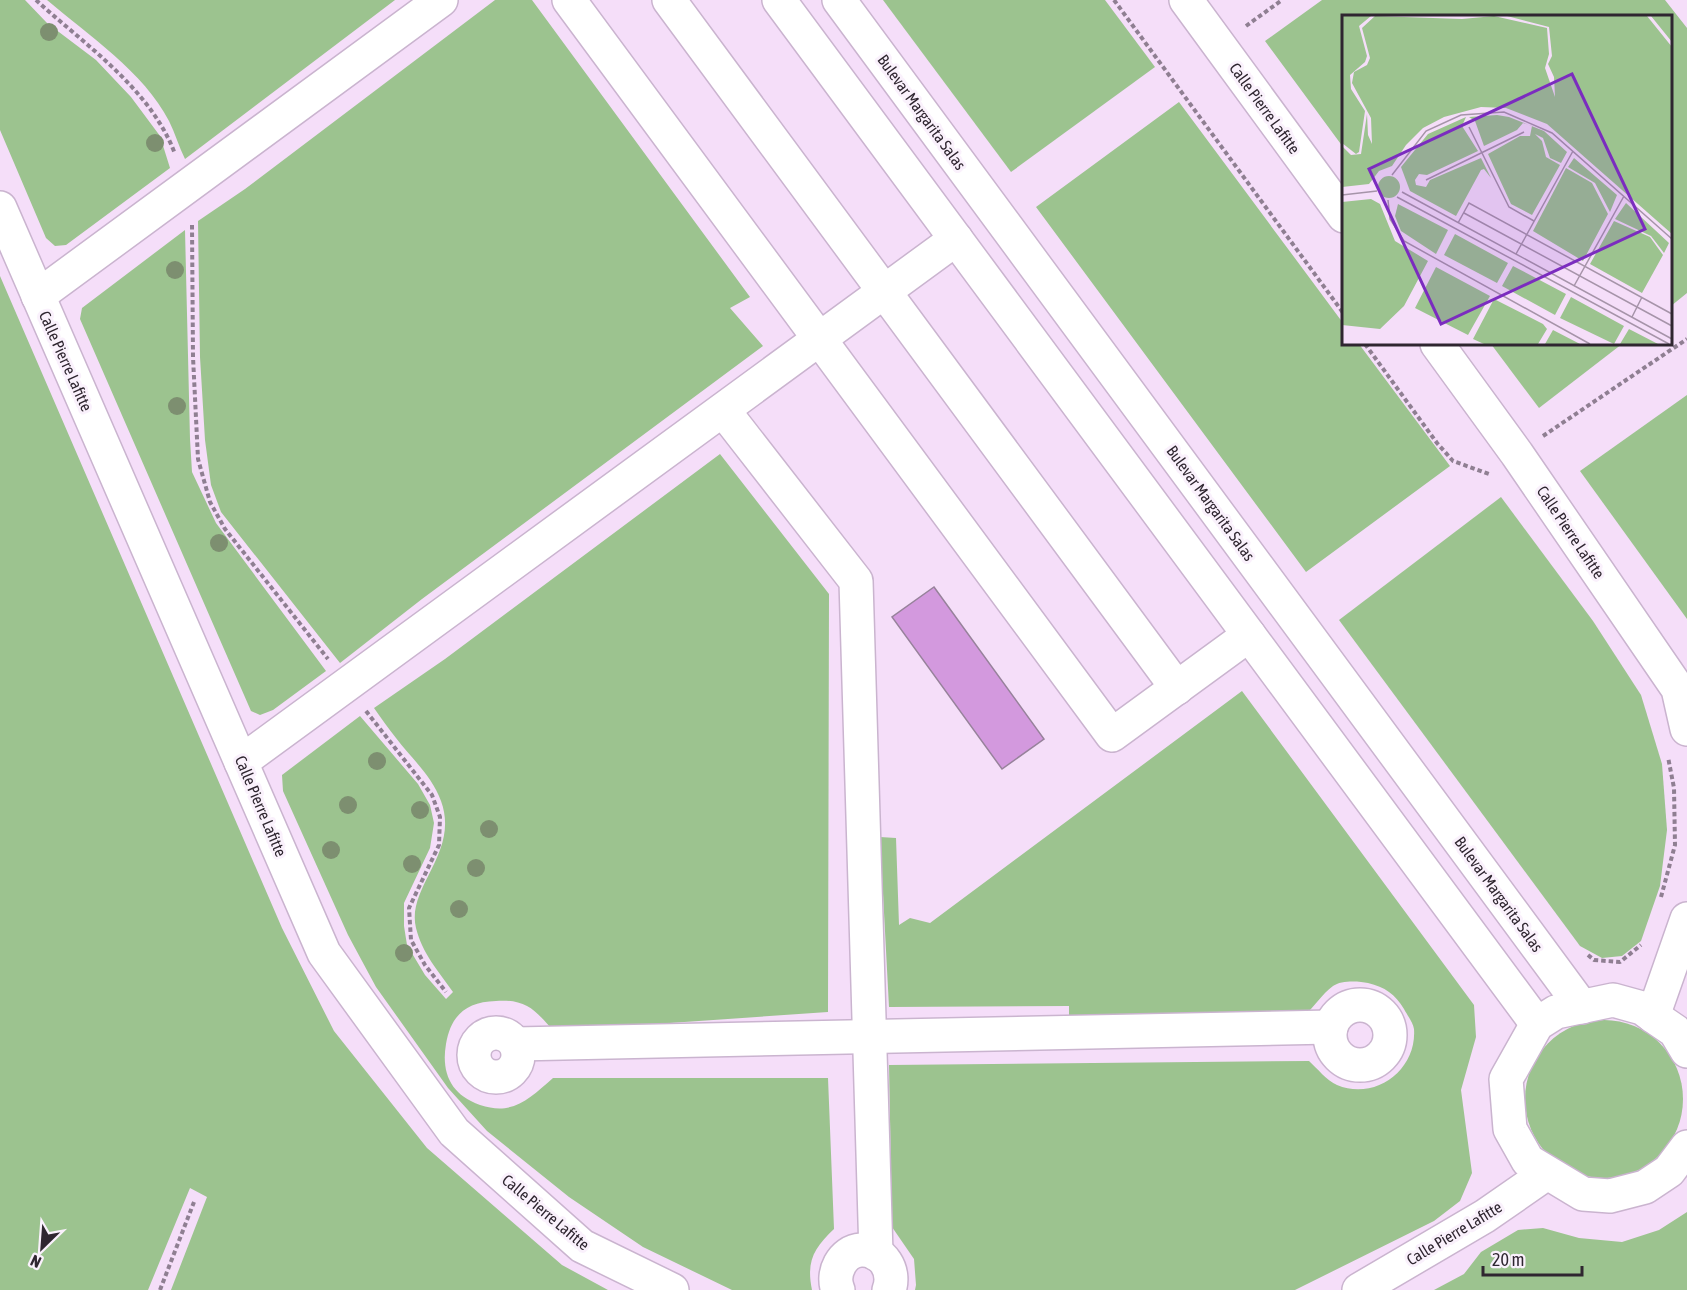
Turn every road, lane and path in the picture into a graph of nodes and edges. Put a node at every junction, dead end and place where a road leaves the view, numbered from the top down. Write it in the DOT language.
graph roads {
  1 [pos="36,0"];
  2 [pos="441,0"];
  3 [pos="570,0"];
  4 [pos="669,0"];
  5 [pos="779,0"];
  6 [pos="839,0"];
  7 [pos="1114,0"];
  8 [pos="1186,0"];
  9 [pos="1282,0"];
  10 [pos="1219,46"];
  11 [pos="184,189"];
  12 [pos="0,208"];
  13 [pos="1342,213"];
  14 [pos="956,239"];
  15 [pos="884,292"];
  16 [pos="38,296"];
  17 [pos="1342,311"];
  18 [pos="820,339"];
  19 [pos="1687,339"];
  20 [pos="1366,345"];
  21 [pos="1438,345"];
  22 [pos="718,414"];
  23 [pos="1517,454"];
  24 [pos="1494,476"];
  25 [pos="1249,635"];
  26 [pos="347,684"];
  27 [pos="1177,688"];
  28 [pos="1677,738"];
  29 [pos="241,762"];
  30 [pos="1661,899"];
  31 [pos="1687,919"];
  32 [pos="446,992"];
  33 [pos="1582,1006"];
  34 [pos="1653,1016"];
  35 [pos="1538,1024"];
  36 [pos="1331,1035"];
  37 [pos="859,1045"];
  38 [pos="517,1051"];
  39 [pos="1687,1051"];
  40 [pos="1687,1147"];
  41 [pos="1547,1173"];
  42 [pos="194,1202"];
  43 [pos="864,1253"];
  44 [pos="160,1290"];
  45 [pos="672,1290"];
  46 [pos="838,1290"];
  47 [pos="889,1290"];
  48 [pos="1359,1290"];
  1 -- 11 [label="path"];
  2 -- 11 [label="street"];
  3 -- 18 [label="street"];
  4 -- 15 [label="street"];
  5 -- 14 [label="street"];
  6 -- 33 [label="street, Bulevar Margarita Salas"];
  7 -- 17 [label="path"];
  8 -- 10 [label="street, Calle Pierre Lafitte"];
  9 -- 10 [label="path"];
  10 -- 13 [label="street, Calle Pierre Lafitte"];
  11 -- 16 [label="street"];
  11 -- 26 [label="path"];
  12 -- 16 [label="street, Calle Pierre Lafitte"];
  14 -- 15 [label="street"];
  14 -- 25 [label="street"];
  15 -- 18 [label="street"];
  15 -- 27 [label="street"];
  16 -- 29 [label="street, Calle Pierre Lafitte"];
  18 -- 22 [label="street"];
  18 -- 27 [label="street"];
  19 -- 23 [label="path"];
  20 -- 24 [label="path"];
  21 -- 23 [label="street, Calle Pierre Lafitte"];
  22 -- 26 [label="street"];
  22 -- 37 [label="street"];
  23 -- 28 [label="street, Calle Pierre Lafitte"];
  25 -- 27 [label="street"];
  25 -- 35 [label="street"];
  26 -- 29 [label="street"];
  26 -- 32 [label="path"];
  28 -- 30 [label="path"];
  29 -- 45 [label="street, Calle Pierre Lafitte"];
  31 -- 34 [label="street"];
  33 -- 34 [label="street"];
  33 -- 35 [label="street"];
  34 -- 39 [label="street"];
  35 -- 41 [label="street"];
  36 -- 37 [label="street"];
  37 -- 38 [label="street"];
  37 -- 43 [label="street"];
  40 -- 41 [label="street"];
  41 -- 48 [label="street, Calle Pierre Lafitte"];
  42 -- 44 [label="path"];
  43 -- 46 [label="street"];
  43 -- 47 [label="street"];
}
